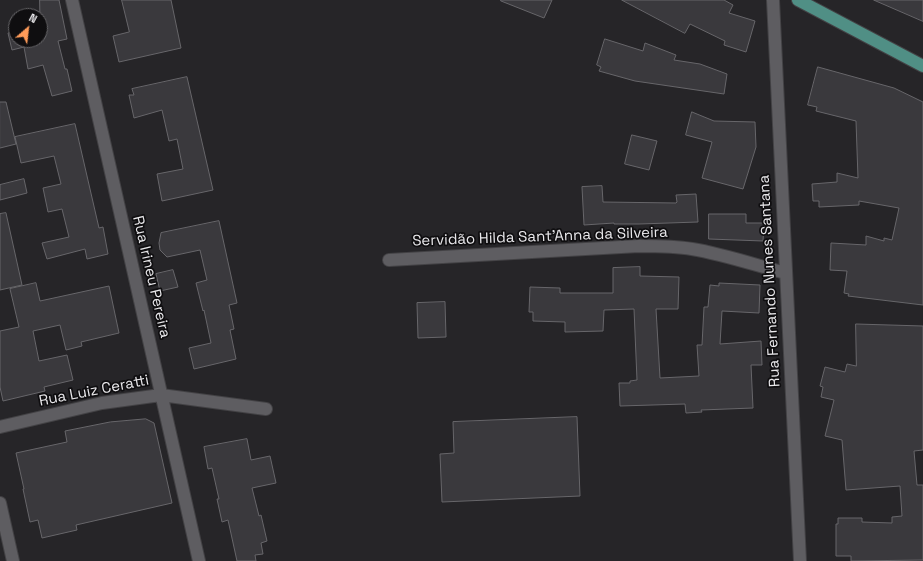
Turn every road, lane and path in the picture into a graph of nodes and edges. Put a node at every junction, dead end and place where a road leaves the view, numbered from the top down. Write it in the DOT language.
graph roads {
  1 [pos="72,0"];
  2 [pos="773,0"];
  3 [pos="798,0"];
  4 [pos="923,66"];
  5 [pos="389,260"];
  6 [pos="785,273"];
  7 [pos="161,395"];
  8 [pos="266,409"];
  9 [pos="0,427"];
  10 [pos="0,503"];
  11 [pos="13,561"];
  12 [pos="199,561"];
  13 [pos="800,561"];
  1 -- 7 [label="street, Rua Irineu Pereira"];
  2 -- 6 [label="street, Rua Fernando Nunes Santana"];
  3 -- 4 [label="main road"];
  5 -- 6 [label="street, Servidão Hilda Sant'Anna da Silveira"];
  6 -- 13 [label="street, Rua Fernando Nunes Santana"];
  7 -- 8 [label="street, Rua Luiz Ceratti"];
  7 -- 9 [label="street, Rua Luiz Ceratti"];
  7 -- 12 [label="street, Rua Irineu Pereira"];
  10 -- 11 [label="street"];
}
